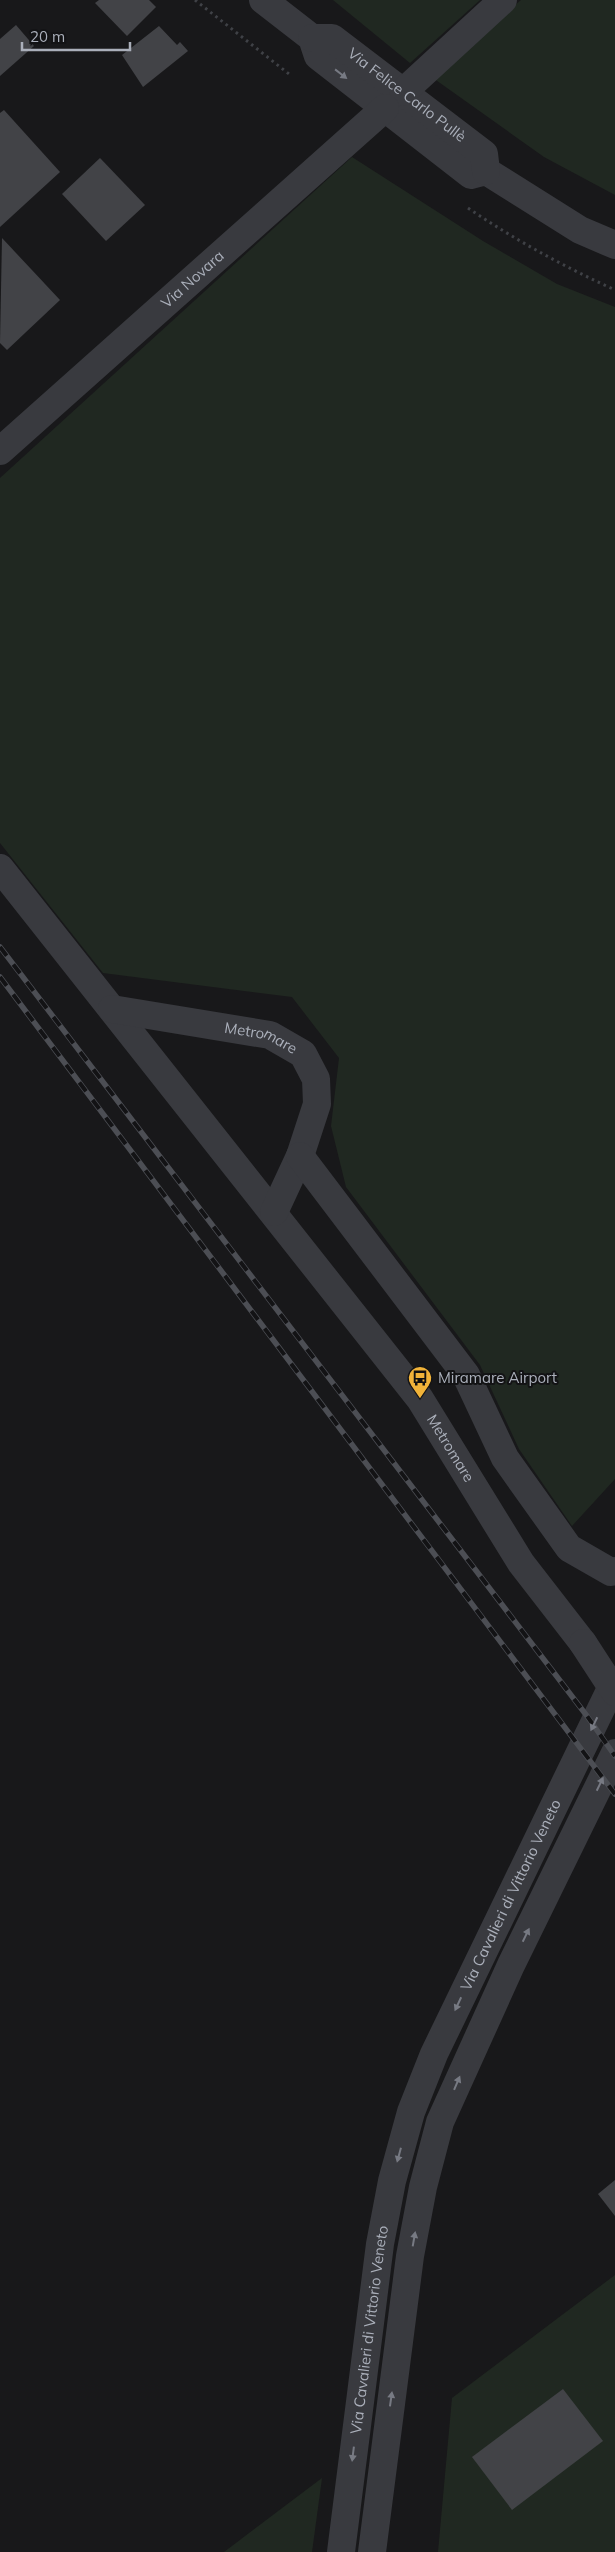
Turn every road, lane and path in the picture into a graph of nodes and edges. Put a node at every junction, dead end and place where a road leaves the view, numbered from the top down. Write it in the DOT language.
graph roads {
  1 [pos="263,0"];
  2 [pos="503,0"];
  3 [pos="394,100"];
  4 [pos="615,245"];
  5 [pos="0,451"];
  6 [pos="0,868"];
  7 [pos="112,1009"];
  8 [pos="300,1156"];
  9 [pos="274,1212"];
  10 [pos="615,1572"];
  11 [pos="615,1680"];
  12 [pos="615,1692"];
  13 [pos="615,1754"];
  14 [pos="411,2112"];
  15 [pos="440,2122"];
  16 [pos="341,2552"];
  17 [pos="372,2552"];
  1 -- 3 [label="street, Via Felice Carlo Pullè"];
  2 -- 3 [label="street, Via Novara"];
  3 -- 4 [label="street, Via Felice Carlo Pullè"];
  3 -- 5 [label="street, Via Novara"];
  6 -- 7 [label="street, Metromare"];
  7 -- 8 [label="street, Metromare"];
  7 -- 9 [label="street, Metromare"];
  8 -- 9 [label="street, Metromare"];
  8 -- 10 [label="street"];
  9 -- 12 [label="street, Metromare, bridge"];
  11 -- 14 [label="street, Via Cavalieri di Vittorio Veneto, one-way"];
  15 -- 13 [label="street, Via Cavalieri di Vittorio Veneto, one-way"];
  14 -- 15 [label="street"];
  14 -- 16 [label="street, Via Cavalieri di Vittorio Veneto, one-way"];
  17 -- 15 [label="street, Via Cavalieri di Vittorio Veneto, one-way"];
}
